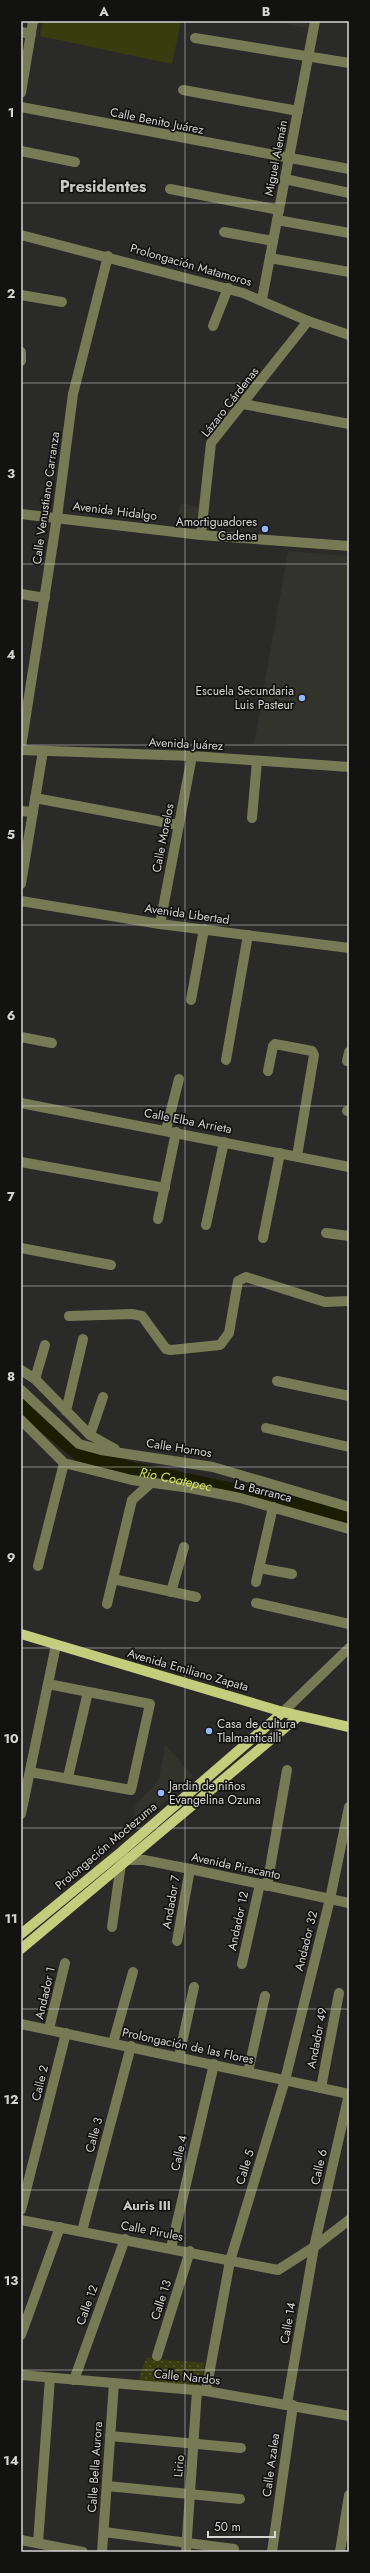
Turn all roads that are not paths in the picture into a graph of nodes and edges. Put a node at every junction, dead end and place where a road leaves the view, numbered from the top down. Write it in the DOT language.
graph roads {
  1 [pos="33,21"];
  2 [pos="315,21"];
  3 [pos="26,33"];
  4 [pos="196,38"];
  5 [pos="308,57"];
  6 [pos="349,63"];
  7 [pos="22,87"];
  8 [pos="183,90"];
  9 [pos="21,108"];
  10 [pos="298,111"];
  11 [pos="21,151"];
  12 [pos="289,158"];
  13 [pos="75,162"];
  14 [pos="349,169"];
  15 [pos="285,180"];
  16 [pos="170,189"];
  17 [pos="349,193"];
  18 [pos="278,215"];
  19 [pos="224,232"];
  20 [pos="349,233"];
  21 [pos="21,234"];
  22 [pos="273,241"];
  23 [pos="108,256"];
  24 [pos="270,258"];
  25 [pos="349,272"];
  26 [pos="228,288"];
  27 [pos="21,295"];
  28 [pos="262,299"];
  29 [pos="62,302"];
  30 [pos="308,321"];
  31 [pos="213,326"];
  32 [pos="349,335"];
  33 [pos="21,352"];
  34 [pos="21,361"];
  35 [pos="243,404"];
  36 [pos="349,424"];
  37 [pos="21,514"];
  38 [pos="57,517"];
  39 [pos="201,535"];
  40 [pos="349,546"];
  41 [pos="21,594"];
  42 [pos="44,598"];
  43 [pos="21,747"];
  44 [pos="21,750"];
  45 [pos="43,751"];
  46 [pos="192,756"];
  47 [pos="257,761"];
  48 [pos="349,767"];
  49 [pos="35,798"];
  50 [pos="21,811"];
  51 [pos="33,812"];
  52 [pos="252,818"];
  53 [pos="179,825"];
  54 [pos="21,884"];
  55 [pos="21,901"];
  56 [pos="160,924"];
  57 [pos="204,929"];
  58 [pos="248,935"];
  59 [pos="349,948"];
  60 [pos="191,1000"];
  61 [pos="21,1037"];
  62 [pos="52,1043"];
  63 [pos="226,1060"];
  64 [pos="268,1071"];
  65 [pos="179,1079"];
  66 [pos="21,1102"];
  67 [pos="171,1131"];
  68 [pos="224,1142"];
  69 [pos="280,1153"];
  70 [pos="297,1156"];
  71 [pos="21,1162"];
  72 [pos="349,1167"];
  73 [pos="165,1188"];
  74 [pos="158,1219"];
  75 [pos="206,1225"];
  76 [pos="326,1233"];
  77 [pos="349,1236"];
  78 [pos="263,1238"];
  79 [pos="21,1248"];
  80 [pos="111,1265"];
  81 [pos="349,1301"];
  82 [pos="69,1316"];
  83 [pos="83,1340"];
  84 [pos="45,1345"];
  85 [pos="21,1370"];
  86 [pos="35,1379"];
  87 [pos="277,1382"];
  88 [pos="21,1390"];
  89 [pos="349,1396"];
  90 [pos="103,1397"];
  91 [pos="66,1412"];
  92 [pos="21,1420"];
  93 [pos="266,1428"];
  94 [pos="90,1435"];
  95 [pos="349,1447"];
  96 [pos="119,1452"];
  97 [pos="64,1463"];
  98 [pos="151,1483"];
  99 [pos="273,1507"];
  100 [pos="349,1507"];
  101 [pos="349,1529"];
  102 [pos="184,1547"];
  103 [pos="38,1566"];
  104 [pos="259,1568"];
  105 [pos="292,1574"];
  106 [pos="113,1579"];
  107 [pos="256,1582"];
  108 [pos="171,1592"];
  109 [pos="196,1597"];
  110 [pos="107,1604"];
  111 [pos="256,1604"];
  112 [pos="349,1624"];
  113 [pos="21,1634"];
  114 [pos="56,1645"];
  115 [pos="349,1648"];
  116 [pos="48,1684"];
  117 [pos="88,1692"];
  118 [pos="283,1712"];
  119 [pos="299,1716"];
  120 [pos="349,1727"];
  121 [pos="288,1770"];
  122 [pos="30,1772"];
  123 [pos="68,1777"];
  124 [pos="349,1807"];
  125 [pos="21,1814"];
  126 [pos="123,1858"];
  127 [pos="190,1869"];
  128 [pos="263,1885"];
  129 [pos="330,1899"];
  130 [pos="349,1903"];
  131 [pos="112,1926"];
  132 [pos="21,1934"];
  133 [pos="177,1941"];
  134 [pos="25,1946"];
  135 [pos="65,1963"];
  136 [pos="242,1964"];
  137 [pos="132,1972"];
  138 [pos="194,1987"];
  139 [pos="338,1993"];
  140 [pos="265,1996"];
  141 [pos="21,2024"];
  142 [pos="50,2030"];
  143 [pos="66,2033"];
  144 [pos="113,2043"];
  145 [pos="131,2046"];
  146 [pos="179,2057"];
  147 [pos="214,2064"];
  148 [pos="248,2072"];
  149 [pos="285,2080"];
  150 [pos="321,2088"];
  151 [pos="349,2094"];
  152 [pos="21,2210"];
  153 [pos="21,2220"];
  154 [pos="349,2220"];
  155 [pos="60,2227"];
  156 [pos="82,2231"];
  157 [pos="125,2239"];
  158 [pos="314,2247"];
  159 [pos="170,2248"];
  160 [pos="190,2252"];
  161 [pos="230,2261"];
  162 [pos="21,2335"];
  163 [pos="157,2356"];
  164 [pos="21,2375"];
  165 [pos="50,2378"];
  166 [pos="74,2380"];
  167 [pos="114,2383"];
  168 [pos="202,2390"];
  169 [pos="290,2404"];
  170 [pos="349,2416"];
  171 [pos="110,2436"];
  172 [pos="193,2443"];
  173 [pos="241,2448"];
  174 [pos="107,2486"];
  175 [pos="189,2493"];
  176 [pos="349,2495"];
  177 [pos="240,2499"];
  178 [pos="104,2532"];
  179 [pos="21,2540"];
  180 [pos="38,2543"];
  181 [pos="186,2548"];
  182 [pos="234,2549"];
  183 [pos="70,2550"];
  184 [pos="83,2552"];
  185 [pos="102,2552"];
  186 [pos="272,2552"];
  187 [pos="340,2552"];
  1 -- 3 [label="street"];
  2 -- 5 [label="street, Miguel Alemán"];
  3 -- 7 [label="street"];
  4 -- 5 [label="street"];
  5 -- 6 [label="street"];
  5 -- 10 [label="street, Miguel Alemán"];
  8 -- 10 [label="street"];
  9 -- 12 [label="street, Calle Benito Juárez"];
  10 -- 12 [label="street, Miguel Alemán"];
  11 -- 13 [label="street"];
  12 -- 14 [label="street, Calle Benito Juárez"];
  12 -- 15 [label="street, Miguel Alemán"];
  15 -- 17 [label="street"];
  15 -- 18 [label="street, Miguel Alemán"];
  16 -- 18 [label="street"];
  18 -- 20 [label="street"];
  18 -- 22 [label="street, Miguel Alemán"];
  19 -- 22 [label="street"];
  21 -- 23 [label="street, Prolongación Matamoros"];
  22 -- 24 [label="street, Miguel Alemán"];
  23 -- 26 [label="street, Prolongación Matamoros"];
  23 -- 38 [label="street, Calle Venustiano Carranza"];
  24 -- 25 [label="street"];
  24 -- 28 [label="street, Miguel Alemán"];
  26 -- 28 [label="street, Prolongación Matamoros"];
  26 -- 31 [label="street"];
  27 -- 29 [label="street"];
  28 -- 30 [label="street, Prolongación Matamoros"];
  30 -- 32 [label="street, Prolongación Matamoros"];
  30 -- 35 [label="street, Lázaro Cárdenas"];
  33 -- 34 [label="street"];
  35 -- 36 [label="street"];
  35 -- 39 [label="street, Lázaro Cárdenas"];
  37 -- 38 [label="street, Avenida Hidalgo"];
  38 -- 39 [label="street, Avenida Hidalgo"];
  38 -- 42 [label="street, Calle Venustiano Carranza"];
  39 -- 40 [label="street, Avenida Hidalgo"];
  41 -- 42 [label="street"];
  42 -- 43 [label="street, Calle Venustiano Carranza"];
  44 -- 45 [label="street, Avenida Juárez"];
  45 -- 46 [label="street, Avenida Juárez"];
  45 -- 49 [label="street"];
  46 -- 47 [label="street, Avenida Juárez"];
  46 -- 53 [label="street, Calle Morelos"];
  47 -- 48 [label="street, Avenida Juárez"];
  47 -- 52 [label="street"];
  49 -- 51 [label="street"];
  49 -- 53 [label="street"];
  50 -- 51 [label="street"];
  51 -- 54 [label="street"];
  53 -- 56 [label="street, Calle Morelos"];
  55 -- 56 [label="street, Avenida Libertad"];
  56 -- 57 [label="street, Avenida Libertad"];
  57 -- 58 [label="street, Avenida Libertad"];
  57 -- 60 [label="street"];
  58 -- 59 [label="street, Avenida Libertad"];
  58 -- 63 [label="street"];
  61 -- 62 [label="street"];
  64 -- 70 [label="street"];
  65 -- 67 [label="street"];
  66 -- 67 [label="street, Calle Elba Arrieta"];
  67 -- 68 [label="street, Calle Elba Arrieta"];
  67 -- 73 [label="street"];
  68 -- 69 [label="street, Calle Elba Arrieta"];
  68 -- 75 [label="street"];
  69 -- 70 [label="street, Calle Elba Arrieta"];
  69 -- 78 [label="street"];
  70 -- 72 [label="street, Calle Elba Arrieta"];
  71 -- 73 [label="street"];
  73 -- 74 [label="street"];
  76 -- 77 [label="street"];
  79 -- 80 [label="street"];
  81 -- 82 [label="street"];
  83 -- 91 [label="street"];
  84 -- 86 [label="street"];
  85 -- 86 [label="street"];
  86 -- 91 [label="street"];
  87 -- 89 [label="street"];
  88 -- 96 [label="street, Calle Hornos"];
  90 -- 94 [label="street"];
  91 -- 94 [label="street"];
  92 -- 97 [label="street"];
  93 -- 95 [label="street"];
  94 -- 96 [label="street"];
  96 -- 100 [label="street, Calle Hornos"];
  97 -- 98 [label="street, La Barranca"];
  97 -- 103 [label="street"];
  98 -- 99 [label="street, La Barranca"];
  98 -- 106 [label="street"];
  99 -- 101 [label="street, La Barranca"];
  99 -- 104 [label="street"];
  102 -- 108 [label="street"];
  104 -- 105 [label="street"];
  104 -- 107 [label="street"];
  106 -- 108 [label="street"];
  106 -- 110 [label="street"];
  108 -- 109 [label="street"];
  111 -- 112 [label="street"];
  113 -- 114 [label="main road, Avenida Emiliano Zapata"];
  114 -- 116 [label="street"];
  114 -- 118 [label="main road, Avenida Emiliano Zapata"];
  115 -- 118 [label="street, Prolongación Moctezuma"];
  116 -- 117 [label="street"];
  116 -- 122 [label="street"];
  117 -- 123 [label="street"];
  117 -- 123 [label="street"];
  118 -- 119 [label="main road, Avenida Emiliano Zapata"];
  118 -- 126 [label="main road, Prolongación Moctezuma"];
  119 -- 120 [label="main road, Avenida Emiliano Zapata"];
  119 -- 126 [label="main road, Prolongación Moctezuma"];
  121 -- 128 [label="street, Andador 12"];
  122 -- 123 [label="street"];
  122 -- 125 [label="street"];
  124 -- 129 [label="street, Andador 32"];
  126 -- 127 [label="street, Avenida Piracanto"];
  126 -- 131 [label="street"];
  126 -- 132 [label="main road, Prolongación Moctezuma"];
  126 -- 134 [label="main road, Prolongación Moctezuma"];
  127 -- 128 [label="street, Avenida Piracanto"];
  127 -- 133 [label="street, Andador 7"];
  128 -- 129 [label="street, Avenida Piracanto"];
  128 -- 136 [label="street, Andador 12"];
  129 -- 130 [label="street, Avenida Piracanto"];
  129 -- 149 [label="street, Andador 32"];
  132 -- 134 [label="street"];
  135 -- 142 [label="street, Andador 1"];
  137 -- 144 [label="street"];
  138 -- 146 [label="street"];
  139 -- 150 [label="street, Andador 49"];
  140 -- 148 [label="street"];
  141 -- 142 [label="street, Prolongación de las Flores"];
  142 -- 143 [label="street, Prolongación de las Flores"];
  143 -- 144 [label="street, Prolongación de las Flores"];
  143 -- 152 [label="street, Calle 2"];
  144 -- 145 [label="street, Prolongación de las Flores"];
  145 -- 146 [label="street, Prolongación de las Flores"];
  145 -- 156 [label="street, Calle 3"];
  146 -- 147 [label="street, Prolongación de las Flores"];
  147 -- 148 [label="street, Prolongación de las Flores"];
  147 -- 159 [label="street, Calle 4"];
  148 -- 149 [label="street, Prolongación de las Flores"];
  149 -- 150 [label="street, Prolongación de las Flores"];
  149 -- 161 [label="street, Calle 5"];
  150 -- 151 [label="street, Prolongación de las Flores"];
  151 -- 158 [label="street, Calle 6"];
  153 -- 155 [label="street, Calle Pirules"];
  154 -- 158 [label="street"];
  155 -- 156 [label="street, Calle Pirules"];
  155 -- 162 [label="street"];
  156 -- 157 [label="street, Calle Pirules"];
  157 -- 159 [label="street, Calle Pirules"];
  157 -- 166 [label="street, Calle 12"];
  158 -- 161 [label="street, Calle Pirules"];
  158 -- 169 [label="street, Calle 14"];
  159 -- 160 [label="street, Calle Pirules"];
  160 -- 161 [label="street, Calle Pirules"];
  160 -- 163 [label="street, Calle 13"];
  161 -- 168 [label="street"];
  164 -- 165 [label="street, Calle Nardos"];
  165 -- 166 [label="street, Calle Nardos"];
  165 -- 180 [label="street"];
  166 -- 167 [label="street, Calle Nardos"];
  167 -- 168 [label="street, Calle Nardos"];
  167 -- 171 [label="street, Calle Bella Aurora"];
  168 -- 169 [label="street, Calle Nardos"];
  168 -- 172 [label="street, Lirio"];
  169 -- 170 [label="street, Calle Nardos"];
  169 -- 186 [label="street, Calle Azalea"];
  171 -- 172 [label="street"];
  171 -- 174 [label="street, Calle Bella Aurora"];
  172 -- 173 [label="street"];
  172 -- 175 [label="street, Lirio"];
  174 -- 175 [label="street"];
  174 -- 178 [label="street, Calle Bella Aurora"];
  175 -- 177 [label="street"];
  175 -- 181 [label="street, Lirio"];
  176 -- 187 [label="street"];
  178 -- 181 [label="street"];
  178 -- 185 [label="street, Calle Bella Aurora"];
  179 -- 180 [label="street"];
  180 -- 183 [label="street"];
  181 -- 182 [label="street"];
  183 -- 184 [label="street"];
}
